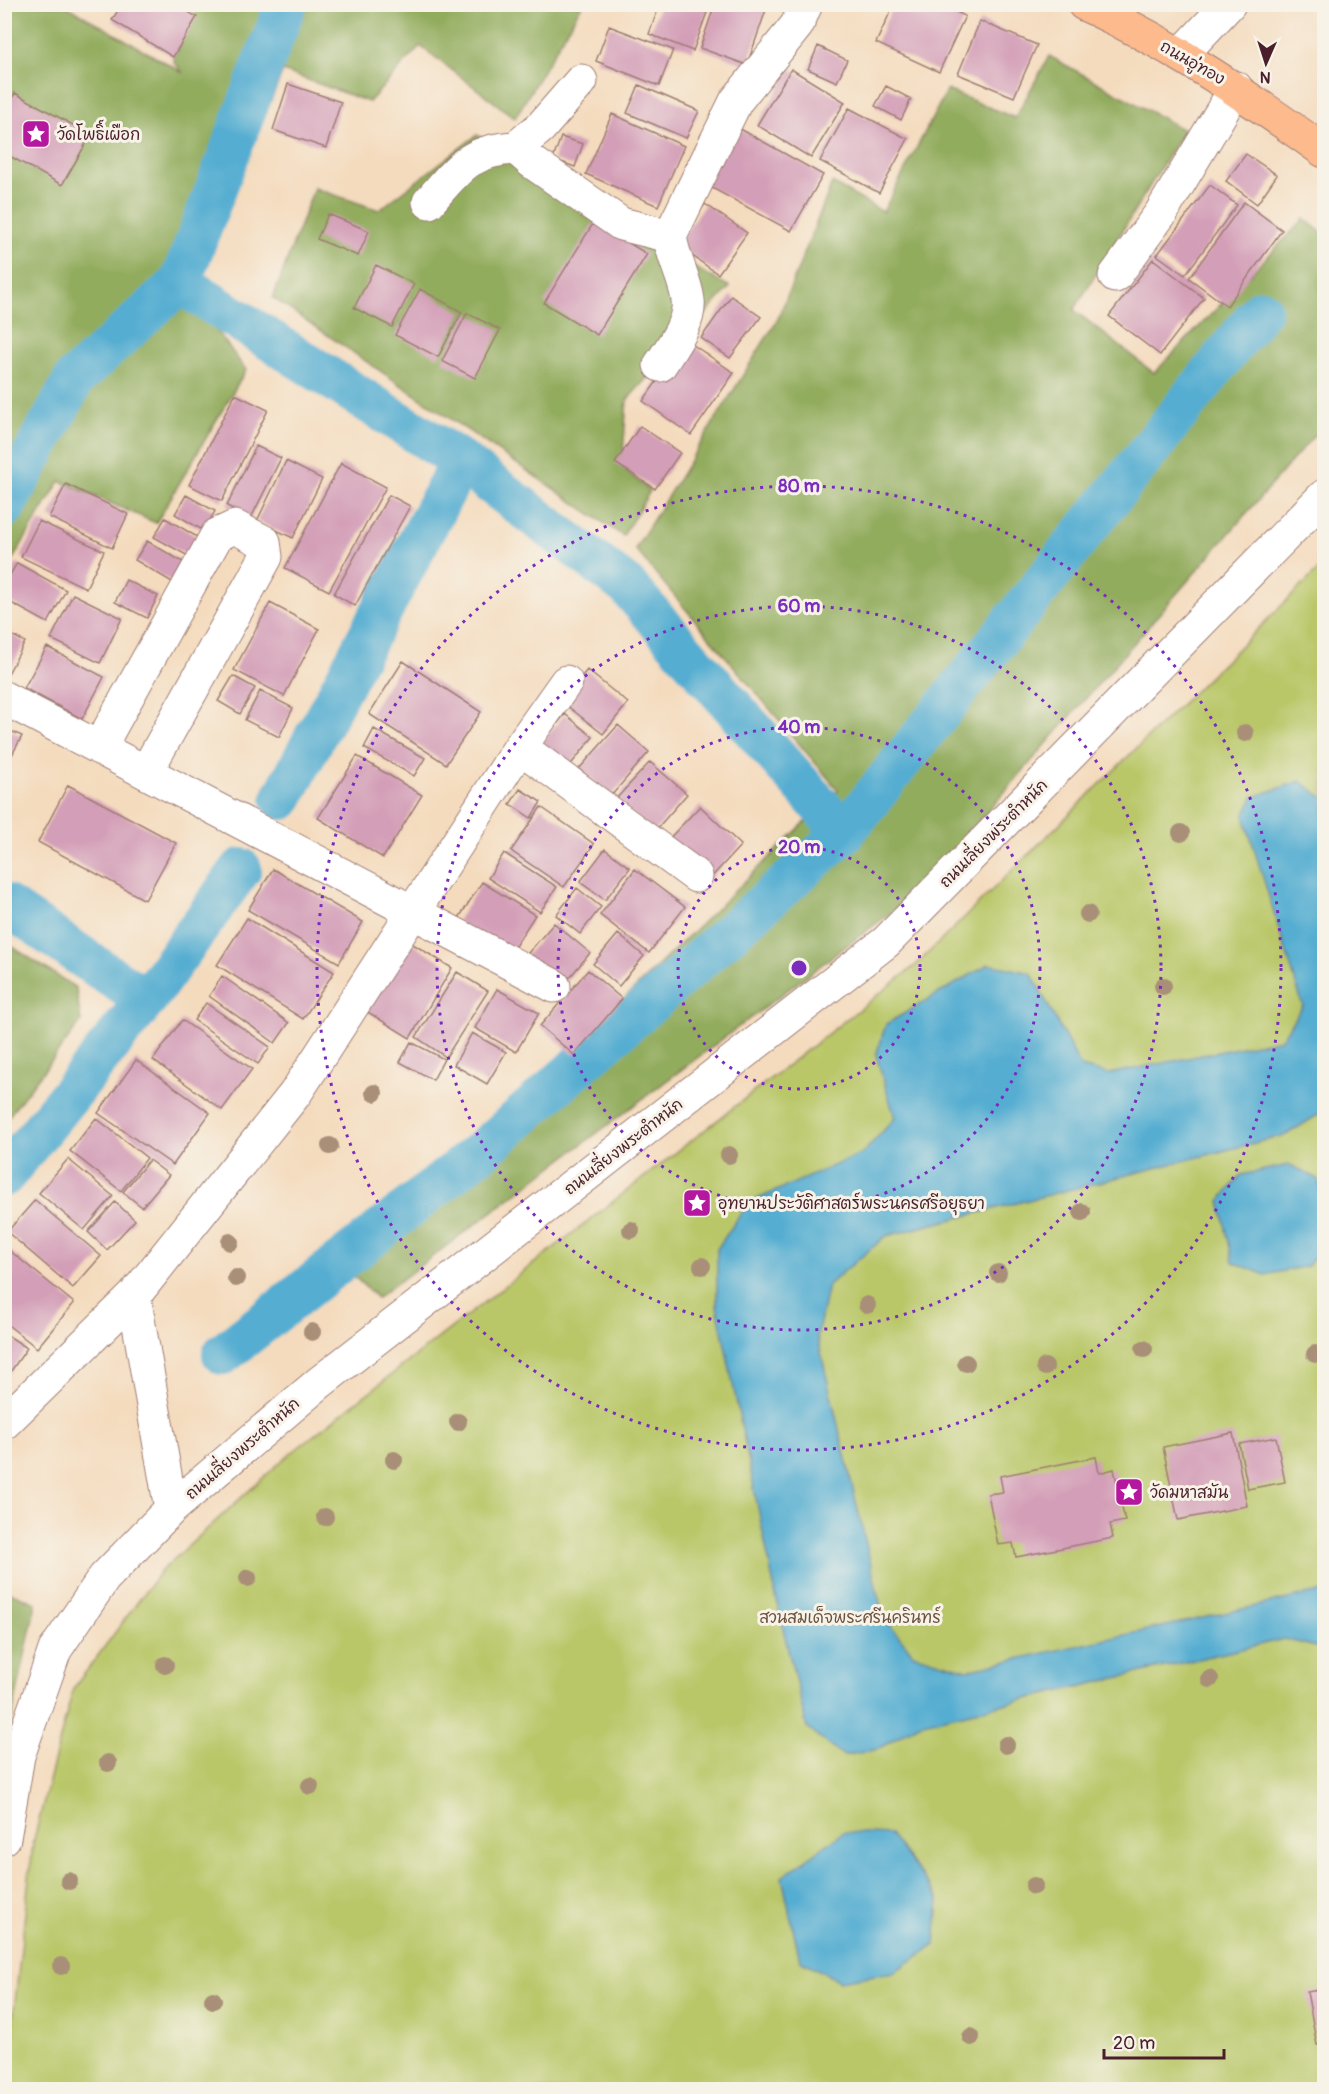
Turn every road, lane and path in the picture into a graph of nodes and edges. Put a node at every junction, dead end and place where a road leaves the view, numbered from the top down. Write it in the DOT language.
graph roads {
  1 [pos="806,4"];
  2 [pos="1084,4"];
  3 [pos="1228,4"];
  4 [pos="1182,54"];
  5 [pos="581,81"];
  6 [pos="1236,88"];
  7 [pos="516,147"];
  8 [pos="1324,151"];
  9 [pos="429,202"];
  10 [pos="670,236"];
  11 [pos="1114,276"];
  12 [pos="660,365"];
  13 [pos="1324,496"];
  14 [pos="566,682"];
  15 [pos="4,698"];
  16 [pos="520,747"];
  17 [pos="99,748"];
  18 [pos="146,772"];
  19 [pos="696,876"];
  20 [pos="412,913"];
  21 [pos="554,986"];
  22 [pos="134,1296"];
  23 [pos="4,1423"];
  24 [pos="171,1509"];
  25 [pos="4,1838"];
  1 -- 10 [label="street"];
  2 -- 4 [label="main road, ถนนอู่ทอง"];
  3 -- 4 [label="street"];
  4 -- 6 [label="main road, ถนนอู่ทอง"];
  5 -- 7 [label="street"];
  6 -- 8 [label="main road, ถนนอู่ทอง"];
  6 -- 11 [label="street"];
  7 -- 9 [label="street"];
  7 -- 10 [label="street"];
  10 -- 12 [label="street"];
  13 -- 24 [label="street, ถนนเลี่ยงพระตำหนัก"];
  14 -- 16 [label="street"];
  15 -- 17 [label="street"];
  16 -- 19 [label="street"];
  16 -- 20 [label="street"];
  17 -- 18 [label="street"];
  17 -- 18 [label="street"];
  18 -- 20 [label="street"];
  20 -- 21 [label="street"];
  20 -- 22 [label="street"];
  22 -- 23 [label="street"];
  22 -- 24 [label="street"];
  24 -- 25 [label="street, ถนนเลี่ยงพระตำหนัก"];
}
